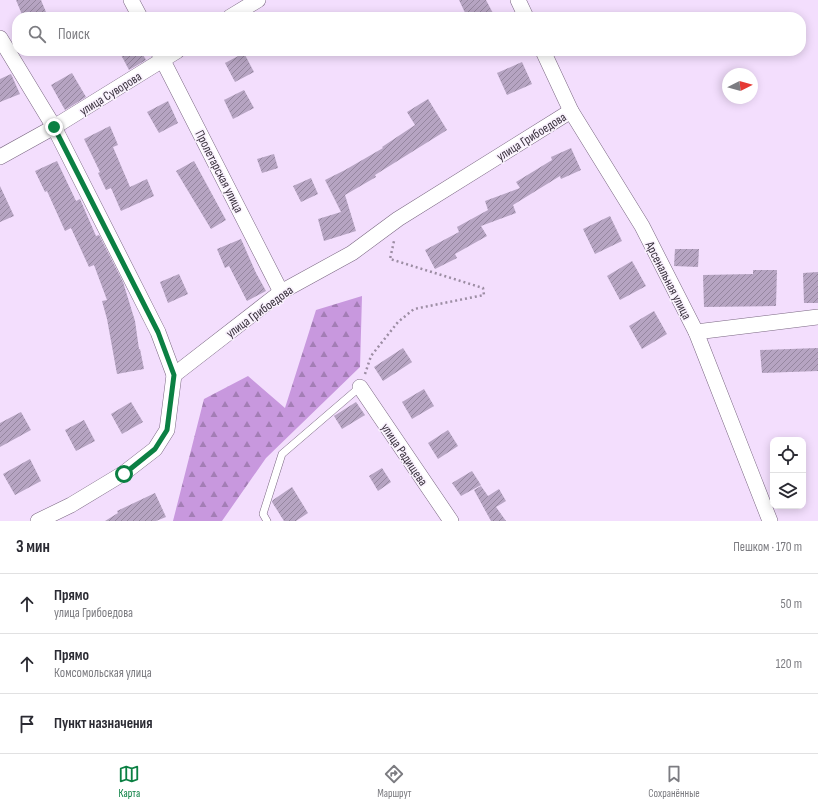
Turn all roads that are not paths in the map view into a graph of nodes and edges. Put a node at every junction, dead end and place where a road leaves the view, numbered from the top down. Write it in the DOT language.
graph roads {
  1 [pos="131,0"];
  2 [pos="258,0"];
  3 [pos="518,0"];
  4 [pos="137,12"];
  5 [pos="238,12"];
  6 [pos="524,12"];
  7 [pos="0,38"];
  8 [pos="159,56"];
  9 [pos="161,56"];
  10 [pos="545,56"];
  11 [pos="571,111"];
  12 [pos="54,127"];
  13 [pos="0,157"];
  14 [pos="282,292"];
  15 [pos="818,317"];
  16 [pos="696,332"];
  17 [pos="174,375"];
  18 [pos="360,387"];
  19 [pos="38,521"];
  20 [pos="267,521"];
  21 [pos="452,521"];
  22 [pos="770,521"];
  1 -- 4 [label="street"];
  2 -- 5 [label="street"];
  3 -- 6 [label="street"];
  7 -- 12 [label="street"];
  8 -- 12 [label="street, улица Суворова"];
  9 -- 14 [label="street, Пролетарская улица"];
  10 -- 11 [label="street, Арсенальная улица"];
  11 -- 14 [label="street, улица Грибоедова"];
  11 -- 16 [label="street, Арсенальная улица"];
  12 -- 13 [label="street, улица Суворова"];
  12 -- 17 [label="street"];
  14 -- 17 [label="street, улица Грибоедова"];
  15 -- 16 [label="street"];
  16 -- 22 [label="street, Арсенальная улица"];
  17 -- 19 [label="street"];
  18 -- 20 [label="lane"];
  18 -- 21 [label="street, улица Радищева"];
}
